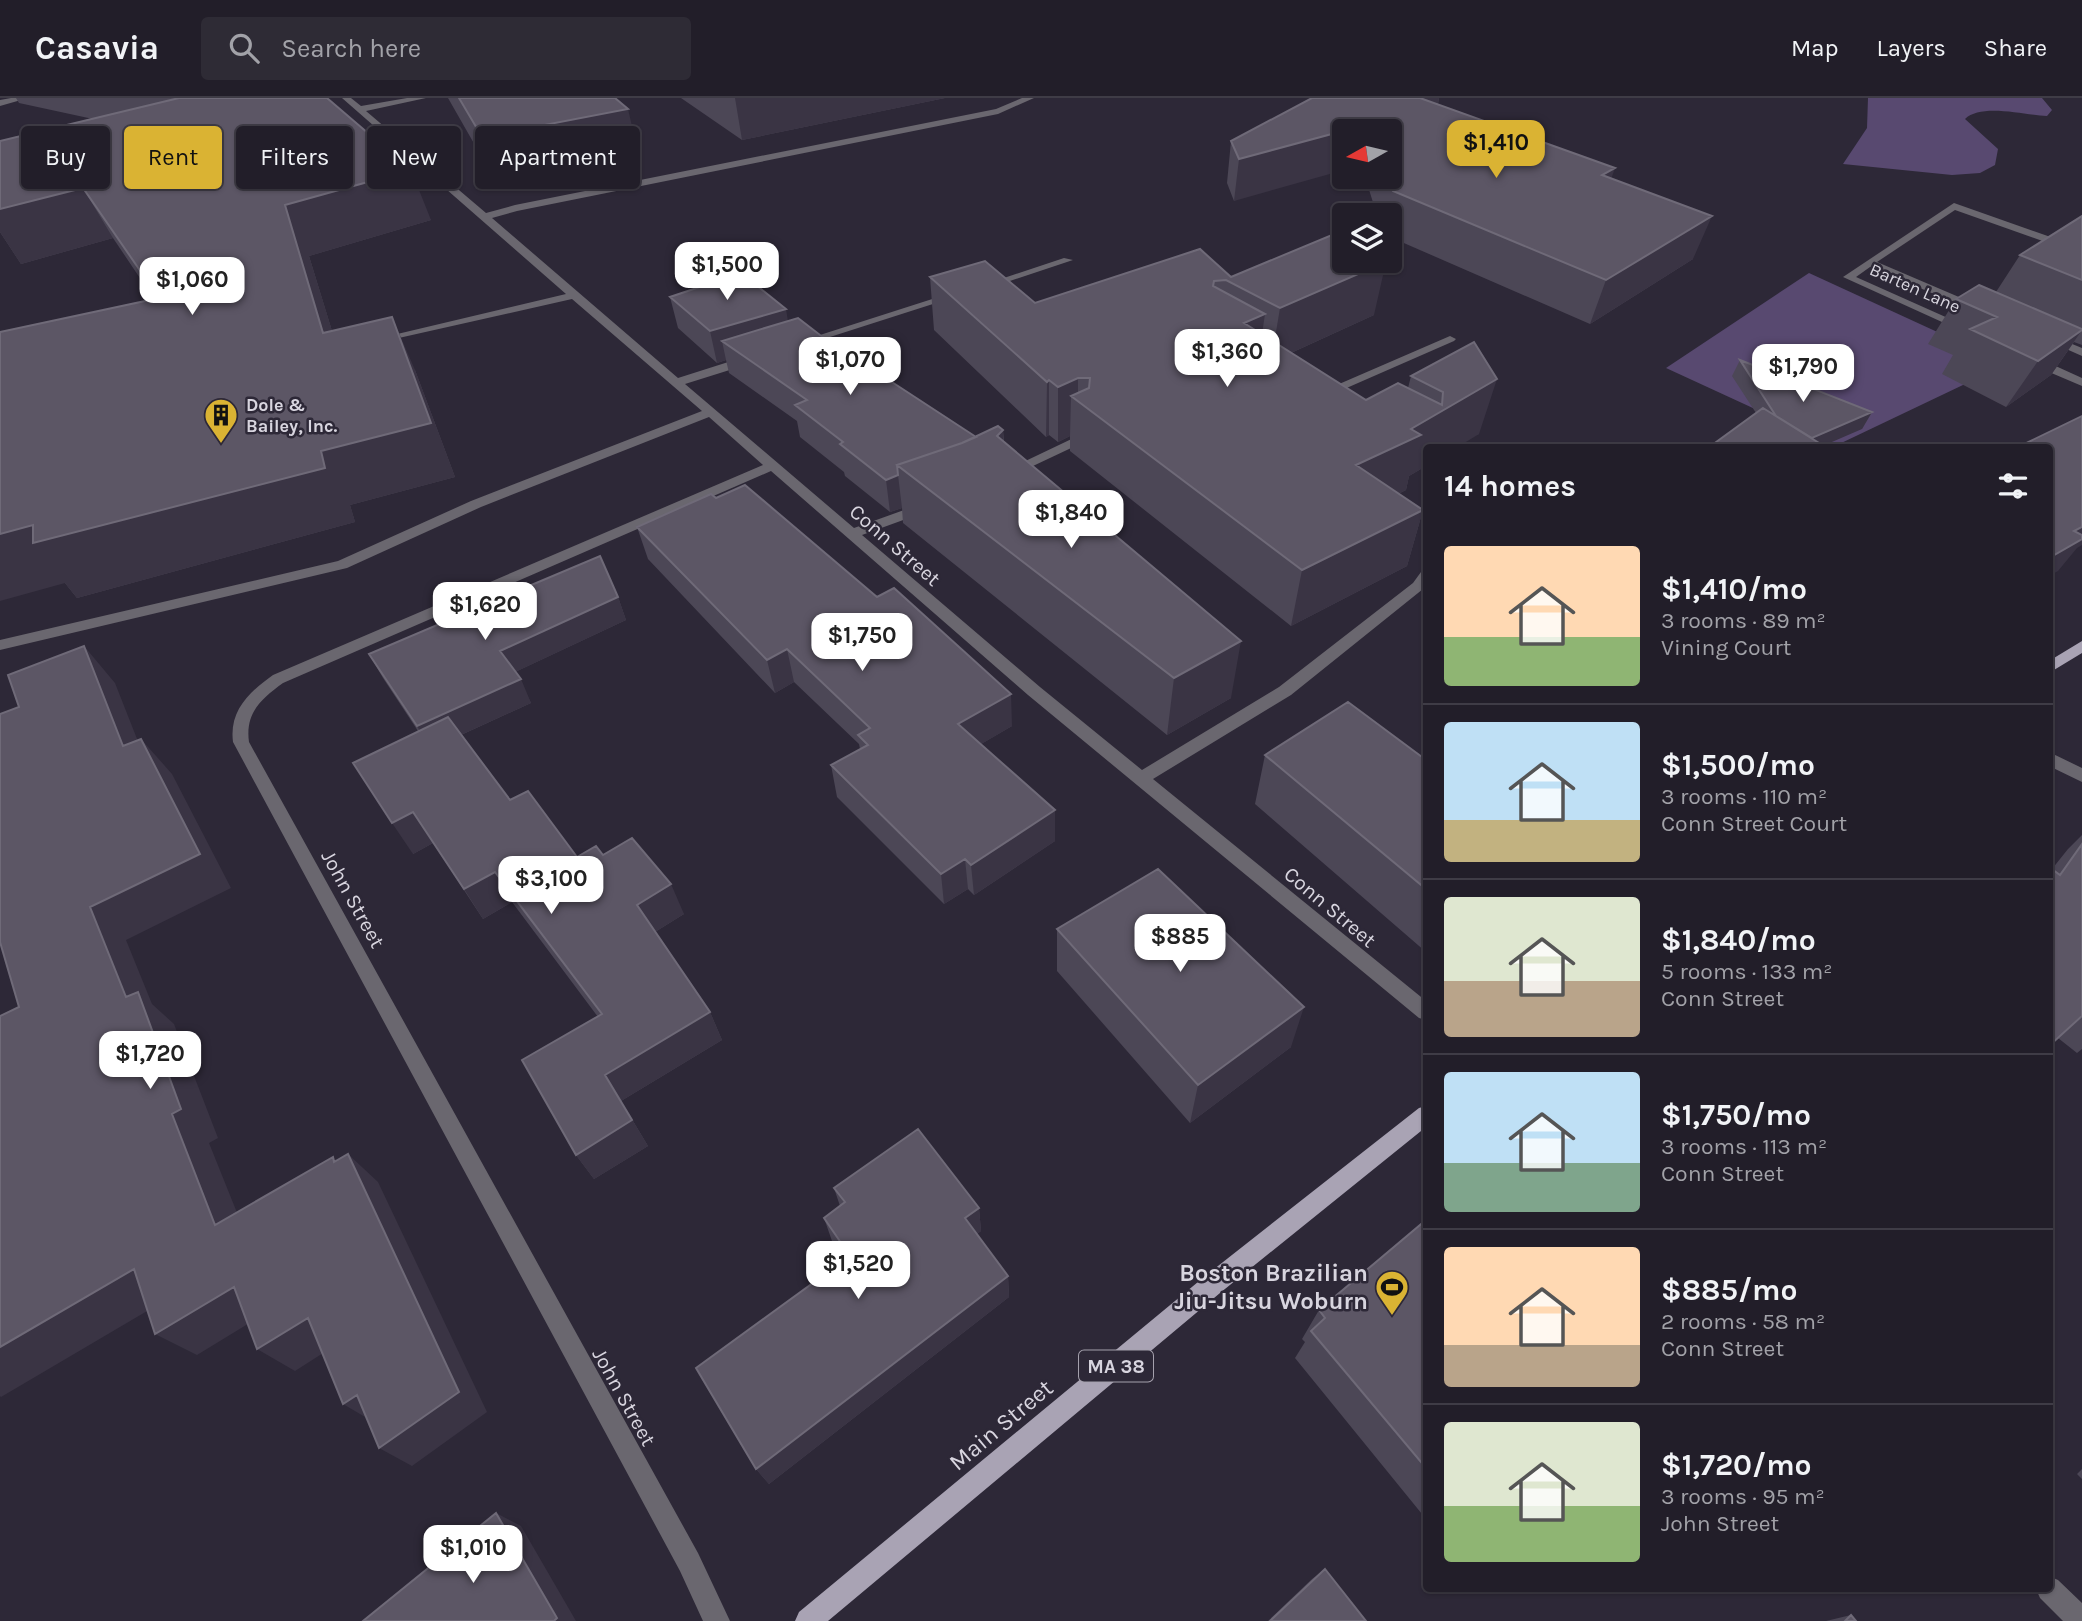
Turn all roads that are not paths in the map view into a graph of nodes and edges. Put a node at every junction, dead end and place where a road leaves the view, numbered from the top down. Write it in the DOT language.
graph roads {
  1 [pos="24,98"];
  2 [pos="346,98"];
  3 [pos="422,98"];
  4 [pos="1030,98"];
  5 [pos="0,103"];
  6 [pos="360,109"];
  7 [pos="484,217"];
  8 [pos="2082,252"];
  9 [pos="1069,260"];
  10 [pos="1869,263"];
  11 [pos="976,289"];
  12 [pos="963,293"];
  13 [pos="574,295"];
  14 [pos="1982,310"];
  15 [pos="2032,331"];
  16 [pos="1971,332"];
  17 [pos="1450,339"];
  18 [pos="358,346"];
  19 [pos="792,346"];
  20 [pos="2082,352"];
  21 [pos="766,354"];
  22 [pos="2021,355"];
  23 [pos="2082,382"];
  24 [pos="674,383"];
  25 [pos="1331,401"];
  26 [pos="709,413"];
  27 [pos="1082,438"];
  28 [pos="771,466"];
  29 [pos="996,478"];
  30 [pos="935,504"];
  31 [pos="851,534"];
  32 [pos="1423,579"];
  33 [pos="0,645"];
  34 [pos="2082,646"];
  35 [pos="2053,665"];
  36 [pos="2053,760"];
  37 [pos="2082,776"];
  38 [pos="1141,779"];
  39 [pos="1423,1011"];
  40 [pos="1423,1117"];
  41 [pos="2052,1592"];
  42 [pos="717,1621"];
  43 [pos="808,1621"];
  44 [pos="2082,1621"];
  1 -- 5 [label="street"];
  2 -- 6 [label="street, Conn Street"];
  3 -- 6 [label="street"];
  4 -- 7 [label="street"];
  6 -- 7 [label="street, Conn Street"];
  7 -- 13 [label="street, Conn Street"];
  8 -- 10 [label="street"];
  9 -- 11 [label="street"];
  10 -- 14 [label="street"];
  10 -- 16 [label="street, Barten Lane"];
  12 -- 19 [label="street"];
  13 -- 18 [label="street"];
  13 -- 24 [label="street, Conn Street"];
  15 -- 20 [label="street"];
  17 -- 25 [label="street"];
  21 -- 24 [label="street"];
  22 -- 23 [label="street"];
  24 -- 26 [label="street, Conn Street"];
  26 -- 28 [label="street, Conn Street"];
  26 -- 33 [label="street"];
  27 -- 29 [label="street"];
  28 -- 31 [label="street, Conn Street"];
  28 -- 42 [label="street, John Street"];
  30 -- 31 [label="street"];
  31 -- 38 [label="street, Conn Street"];
  32 -- 38 [label="street"];
  34 -- 35 [label="main road"];
  36 -- 37 [label="street"];
  38 -- 39 [label="street, Conn Street"];
  40 -- 43 [label="main road, Main Street / MA 38"];
  41 -- 44 [label="street"];
}
